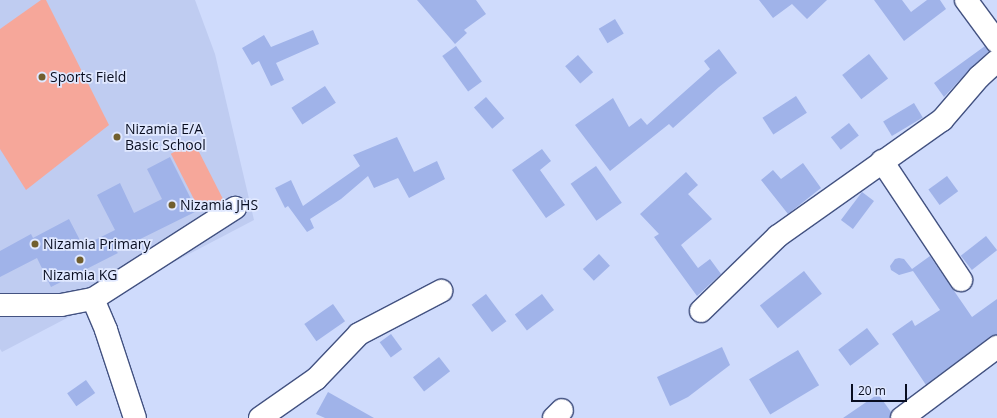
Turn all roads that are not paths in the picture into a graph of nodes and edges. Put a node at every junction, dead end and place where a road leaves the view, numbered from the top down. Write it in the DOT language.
graph roads {
  1 [pos="966,0"];
  2 [pos="997,42"];
  3 [pos="997,60"];
  4 [pos="882,161"];
  5 [pos="235,208"];
  6 [pos="961,280"];
  7 [pos="440,291"];
  8 [pos="93,299"];
  9 [pos="0,304"];
  10 [pos="701,311"];
  11 [pos="997,347"];
  12 [pos="135,418"];
  13 [pos="260,418"];
  14 [pos="902,418"];
  1 -- 2 [label="street"];
  3 -- 4 [label="street"];
  4 -- 6 [label="street"];
  4 -- 10 [label="street"];
  5 -- 8 [label="street"];
  7 -- 13 [label="street"];
  8 -- 9 [label="street"];
  8 -- 12 [label="street"];
  11 -- 14 [label="street"];
}
